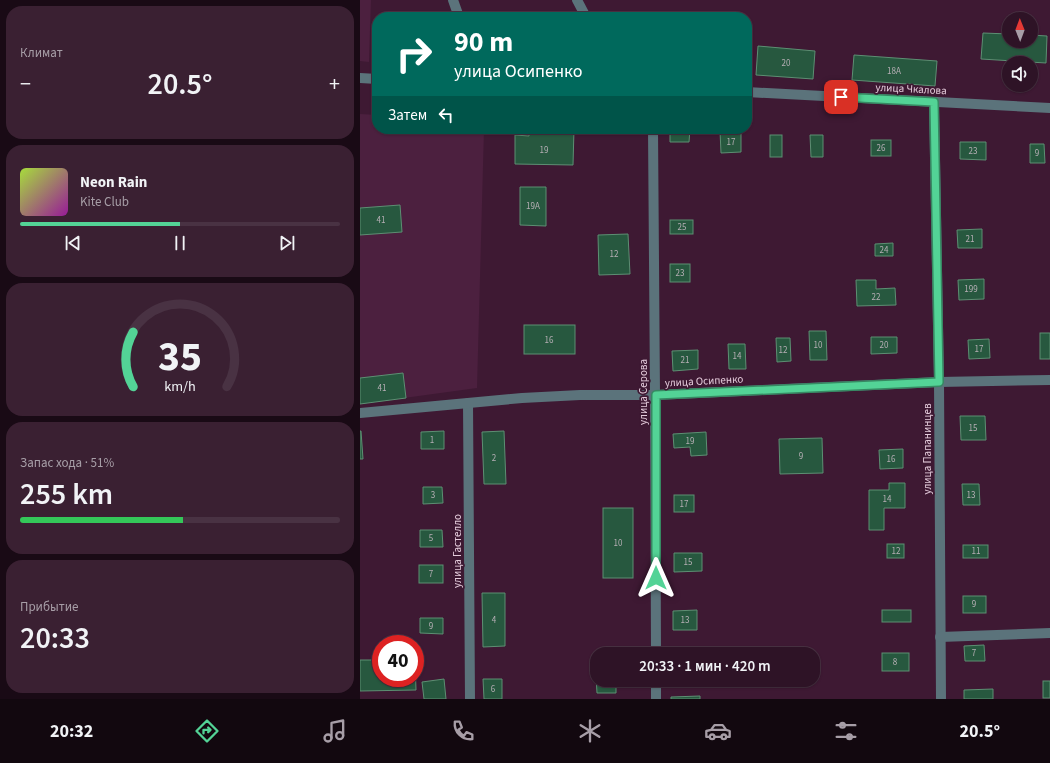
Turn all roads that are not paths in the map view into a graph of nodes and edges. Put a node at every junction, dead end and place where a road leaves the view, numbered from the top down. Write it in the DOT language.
graph roads {
  1 [pos="453,0"];
  2 [pos="577,0"];
  3 [pos="457,12"];
  4 [pos="583,12"];
  5 [pos="360,78"];
  6 [pos="372,79"];
  7 [pos="752,92"];
  8 [pos="934,102"];
  9 [pos="1050,108"];
  10 [pos="652,134"];
  11 [pos="1050,380"];
  12 [pos="939,382"];
  13 [pos="656,395"];
  14 [pos="468,403"];
  15 [pos="360,413"];
  16 [pos="1050,633"];
  17 [pos="940,637"];
  18 [pos="656,647"];
  19 [pos="656,687"];
  20 [pos="470,699"];
  21 [pos="656,699"];
  22 [pos="941,699"];
  1 -- 3 [label="street"];
  2 -- 4 [label="street"];
  5 -- 6 [label="street"];
  7 -- 8 [label="street, улица Чкалова"];
  8 -- 9 [label="street, улица Чкалова"];
  8 -- 12 [label="street, улица Папанинцев"];
  10 -- 13 [label="street, улица Серова"];
  11 -- 12 [label="street, улица Осипенко"];
  12 -- 13 [label="street, улица Осипенко"];
  12 -- 17 [label="street, улица Папанинцев"];
  13 -- 14 [label="street, улица Осипенко"];
  13 -- 18 [label="street, улица Серова"];
  14 -- 15 [label="street, улица Осипенко"];
  14 -- 20 [label="street, улица Гастелло"];
  16 -- 17 [label="street"];
  17 -- 22 [label="street, улица Папанинцев"];
  19 -- 21 [label="street"];
}
